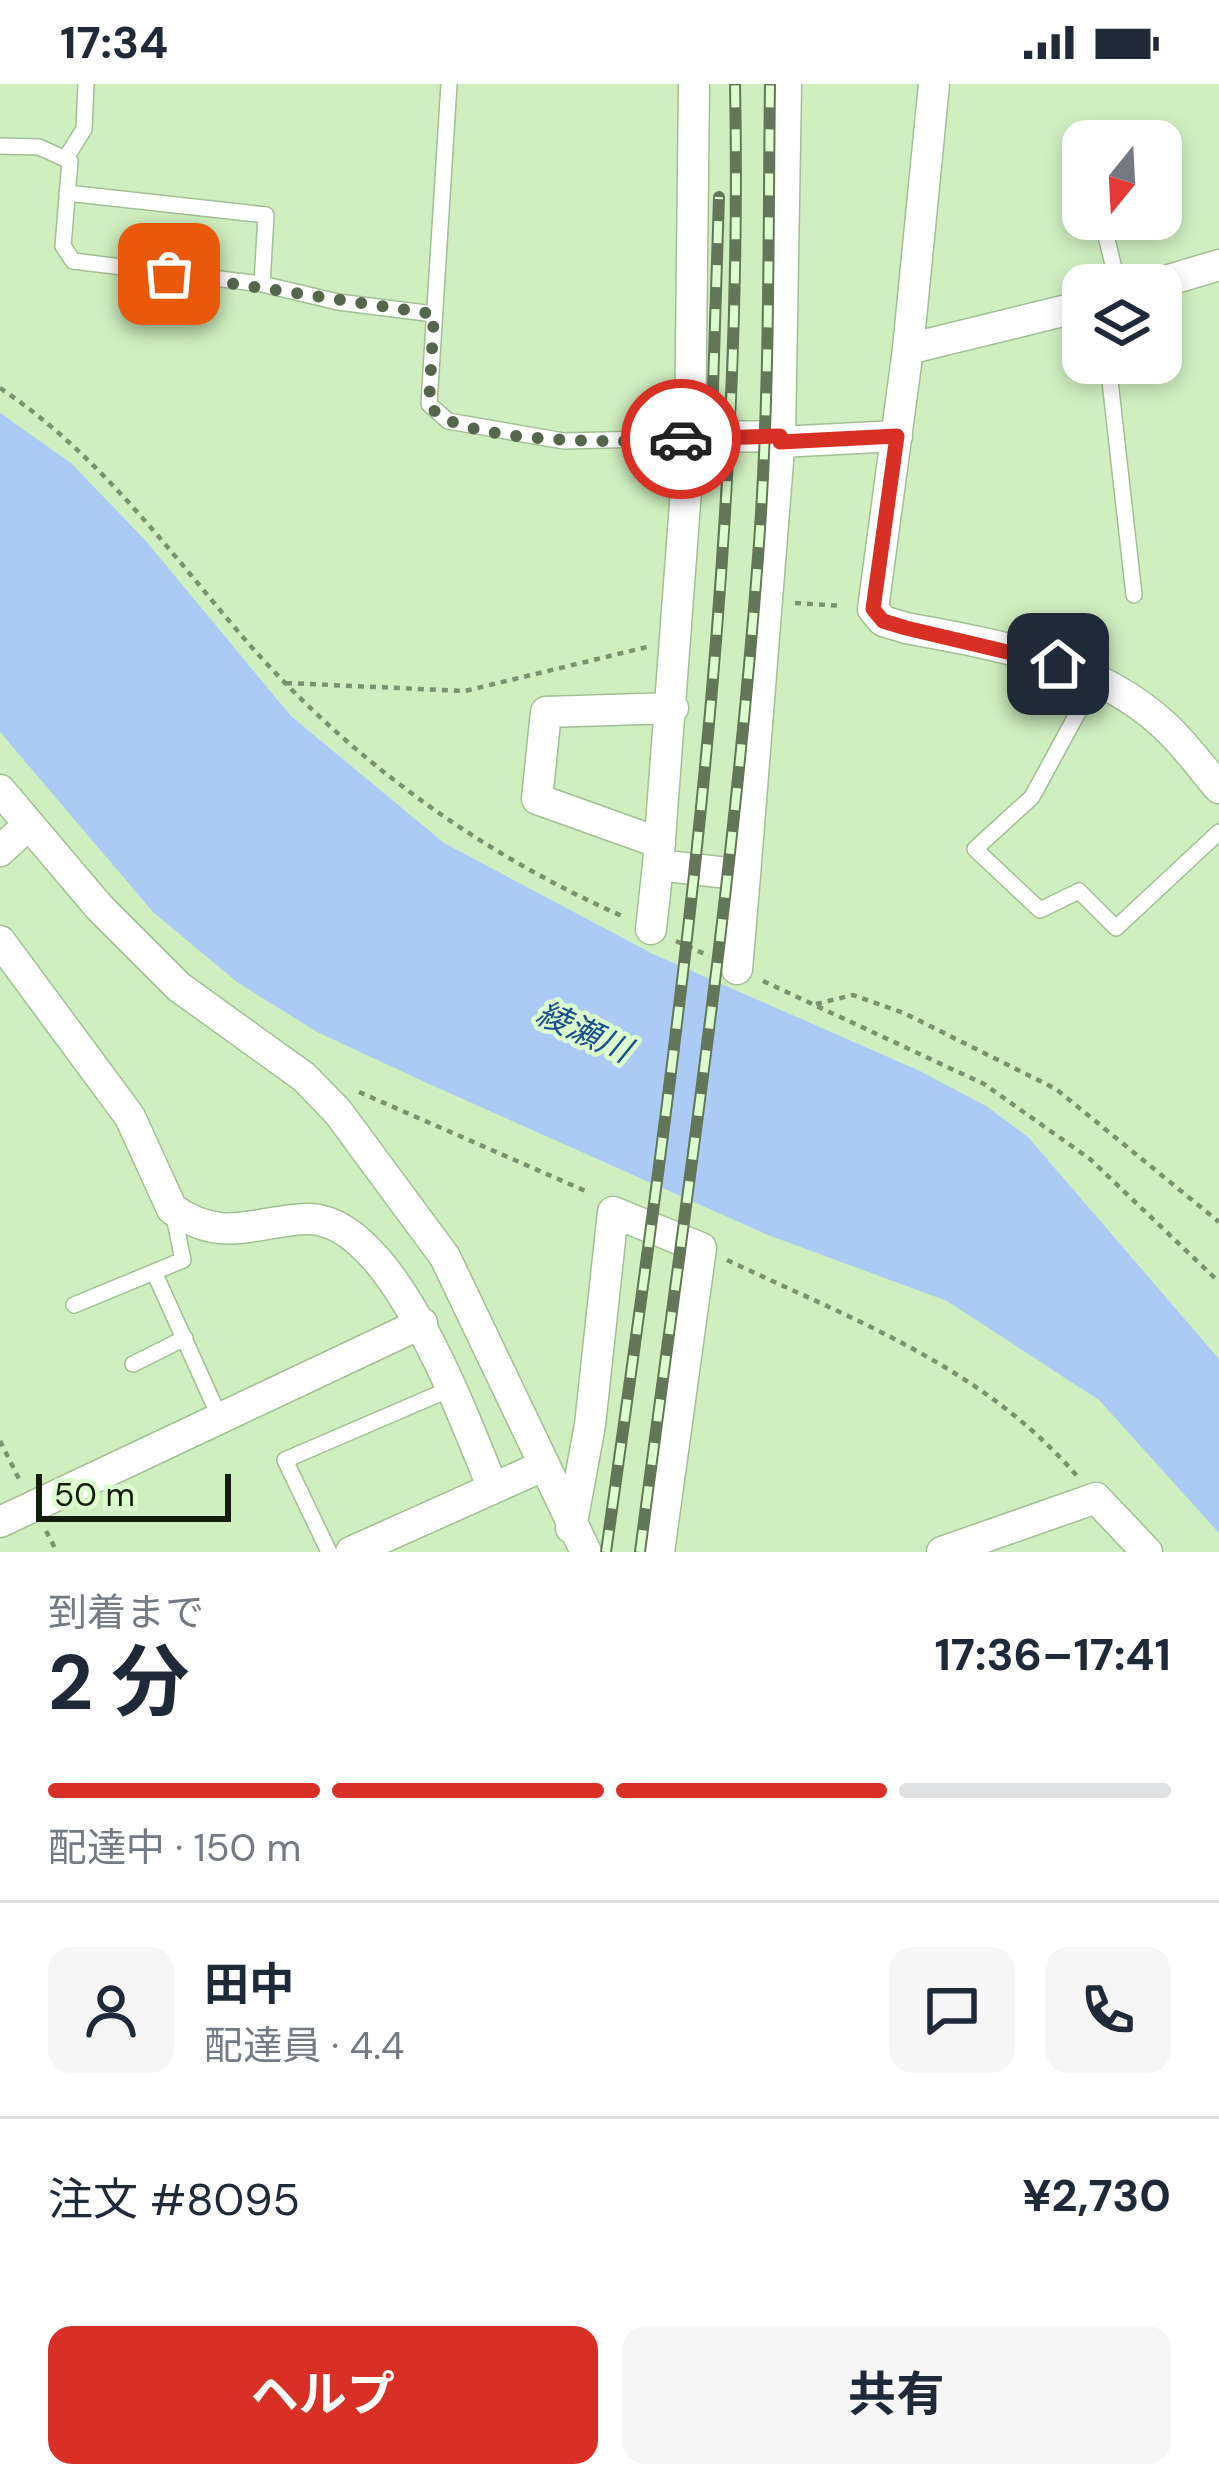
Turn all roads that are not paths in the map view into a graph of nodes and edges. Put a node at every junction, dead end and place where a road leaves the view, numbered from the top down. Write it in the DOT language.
graph roads {
  1 [pos="86,84"];
  2 [pos="449,84"];
  3 [pos="694,84"];
  4 [pos="786,84"];
  5 [pos="934,84"];
  6 [pos="0,146"];
  7 [pos="66,158"];
  8 [pos="67,193"];
  9 [pos="1219,266"];
  10 [pos="1182,276"];
  11 [pos="262,284"];
  12 [pos="1062,310"];
  13 [pos="434,314"];
  14 [pos="908,349"];
  15 [pos="1110,384"];
  16 [pos="897,436"];
  17 [pos="691,437"];
  18 [pos="780,439"];
  19 [pos="1134,595"];
  20 [pos="1095,681"];
  21 [pos="673,708"];
  22 [pos="1219,788"];
  23 [pos="0,790"];
  24 [pos="28,825"];
  25 [pos="1219,832"];
  26 [pos="0,851"];
  27 [pos="659,854"];
  28 [pos="745,875"];
  29 [pos="651,929"];
  30 [pos="0,941"];
  31 [pos="737,969"];
  32 [pos="172,1209"];
  33 [pos="154,1272"];
  34 [pos="74,1305"];
  35 [pos="422,1324"];
  36 [pos="185,1338"];
  37 [pos="133,1364"];
  38 [pos="450,1388"];
  39 [pos="220,1418"];
  40 [pos="543,1466"];
  41 [pos="494,1489"];
  42 [pos="0,1522"];
  43 [pos="575,1543"];
  44 [pos="992,1544"];
  45 [pos="329,1552"];
  46 [pos="351,1552"];
  47 [pos="659,1552"];
  48 [pos="942,1552"];
  49 [pos="1147,1552"];
  1 -- 7 [label="lane"];
  2 -- 13 [label="lane"];
  3 -- 17 [label="street"];
  4 -- 18 [label="street"];
  5 -- 14 [label="street"];
  6 -- 7 [label="lane"];
  7 -- 8 [label="lane"];
  8 -- 11 [label="lane"];
  8 -- 11 [label="lane"];
  9 -- 10 [label="street"];
  11 -- 13 [label="lane"];
  12 -- 14 [label="street"];
  13 -- 17 [label="lane"];
  14 -- 16 [label="street"];
  15 -- 19 [label="lane"];
  16 -- 18 [label="street"];
  16 -- 20 [label="street"];
  17 -- 18 [label="street"];
  17 -- 21 [label="street"];
  18 -- 28 [label="street"];
  20 -- 22 [label="street"];
  20 -- 25 [label="lane"];
  21 -- 27 [label="street"];
  21 -- 27 [label="street"];
  23 -- 24 [label="street"];
  24 -- 26 [label="street"];
  24 -- 40 [label="street"];
  27 -- 28 [label="street"];
  27 -- 29 [label="street"];
  28 -- 31 [label="street"];
  30 -- 32 [label="street"];
  32 -- 33 [label="lane"];
  32 -- 35 [label="street"];
  33 -- 34 [label="lane"];
  33 -- 36 [label="lane"];
  35 -- 38 [label="street"];
  35 -- 39 [label="street"];
  36 -- 37 [label="lane"];
  36 -- 39 [label="lane"];
  38 -- 41 [label="street"];
  38 -- 45 [label="lane"];
  39 -- 42 [label="street"];
  40 -- 41 [label="street"];
  40 -- 43 [label="street"];
  41 -- 46 [label="street"];
  43 -- 47 [label="street"];
  44 -- 48 [label="street"];
  44 -- 49 [label="street"];
}
